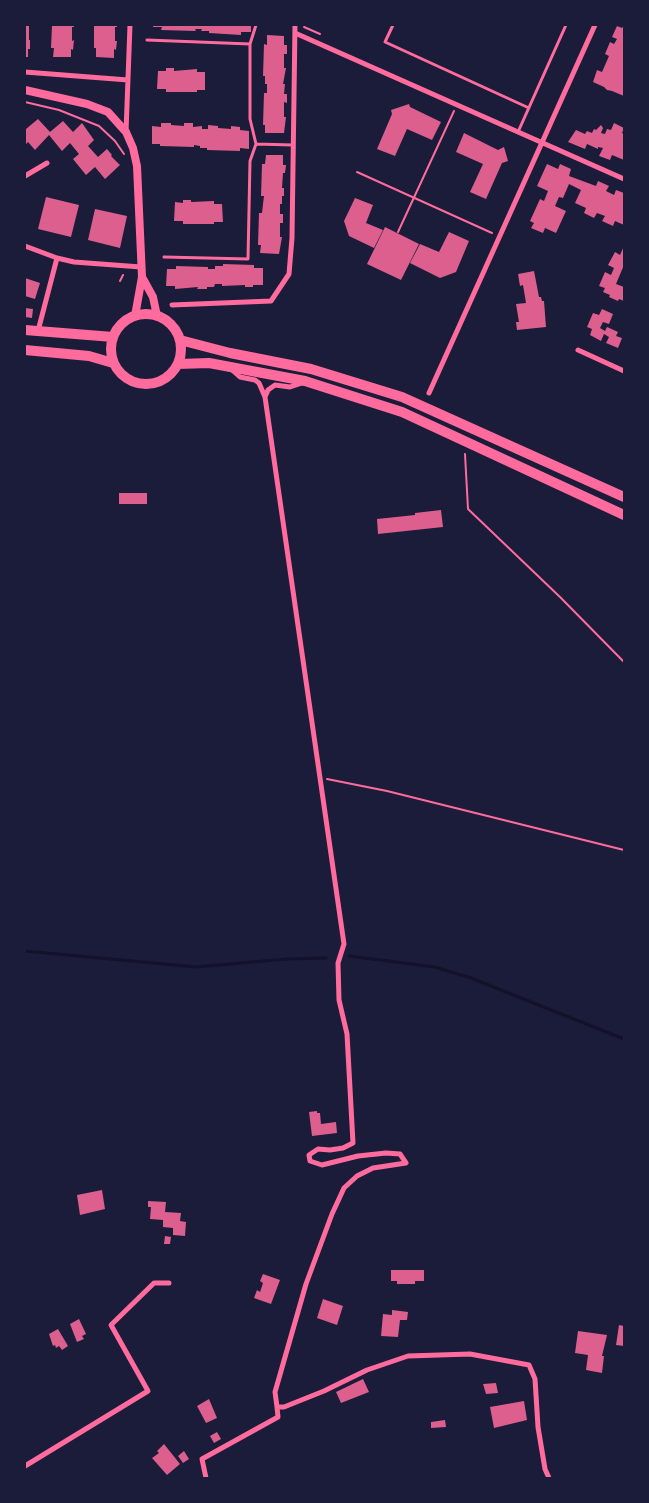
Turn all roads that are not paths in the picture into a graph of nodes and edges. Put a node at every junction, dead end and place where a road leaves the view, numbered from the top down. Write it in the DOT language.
graph roads {
  1 [pos="130,25"];
  2 [pos="256,25"];
  3 [pos="295,25"];
  4 [pos="392,25"];
  5 [pos="566,25"];
  6 [pos="595,25"];
  7 [pos="295,33"];
  8 [pos="147,40"];
  9 [pos="250,44"];
  10 [pos="25,72"];
  11 [pos="128,80"];
  12 [pos="25,90"];
  13 [pos="529,108"];
  14 [pos="126,132"];
  15 [pos="518,132"];
  16 [pos="543,143"];
  17 [pos="256,144"];
  18 [pos="293,145"];
  19 [pos="47,162"];
  20 [pos="25,176"];
  21 [pos="624,180"];
  22 [pos="25,246"];
  23 [pos="164,257"];
  24 [pos="57,258"];
  25 [pos="142,267"];
  26 [pos="142,277"];
  27 [pos="172,305"];
  28 [pos="135,316"];
  29 [pos="157,316"];
  30 [pos="25,330"];
  31 [pos="38,331"];
  32 [pos="113,337"];
  33 [pos="180,340"];
  34 [pos="25,350"];
  35 [pos="578,350"];
  36 [pos="113,362"];
  37 [pos="178,364"];
  38 [pos="229,367"];
  39 [pos="624,371"];
  40 [pos="305,381"];
  41 [pos="429,393"];
  42 [pos="265,397"];
  43 [pos="624,497"];
  44 [pos="624,515"];
  45 [pos="169,1282"];
  46 [pos="277,1407"];
  47 [pos="25,1466"];
  48 [pos="206,1478"];
  49 [pos="548,1478"];
  1 -- 11 [label="street"];
  2 -- 9 [label="lane"];
  3 -- 7 [label="street"];
  4 -- 13 [label="lane"];
  5 -- 13 [label="lane"];
  6 -- 16 [label="street"];
  7 -- 15 [label="street"];
  7 -- 18 [label="street"];
  8 -- 9 [label="lane"];
  9 -- 17 [label="lane"];
  10 -- 11 [label="street"];
  11 -- 14 [label="street"];
  12 -- 14 [label="street"];
  13 -- 15 [label="lane"];
  14 -- 25 [label="street"];
  15 -- 16 [label="street"];
  16 -- 21 [label="street"];
  16 -- 41 [label="street"];
  17 -- 18 [label="lane"];
  17 -- 23 [label="lane"];
  18 -- 27 [label="street"];
  19 -- 20 [label="street"];
  22 -- 24 [label="street"];
  24 -- 25 [label="street"];
  24 -- 31 [label="street"];
  25 -- 26 [label="street"];
  26 -- 28 [label="street"];
  26 -- 29 [label="street"];
  28 -- 29 [label="main road"];
  28 -- 32 [label="main road"];
  29 -- 33 [label="main road"];
  30 -- 31 [label="main road"];
  31 -- 32 [label="main road"];
  32 -- 36 [label="main road"];
  33 -- 37 [label="main road"];
  33 -- 43 [label="main road"];
  34 -- 36 [label="main road"];
  35 -- 39 [label="street"];
  36 -- 37 [label="main road"];
  37 -- 38 [label="main road"];
  38 -- 40 [label="main road"];
  38 -- 42 [label="street"];
  40 -- 42 [label="street"];
  40 -- 44 [label="main road"];
  42 -- 46 [label="street"];
  45 -- 47 [label="street"];
  46 -- 48 [label="street"];
  46 -- 49 [label="street"];
}
